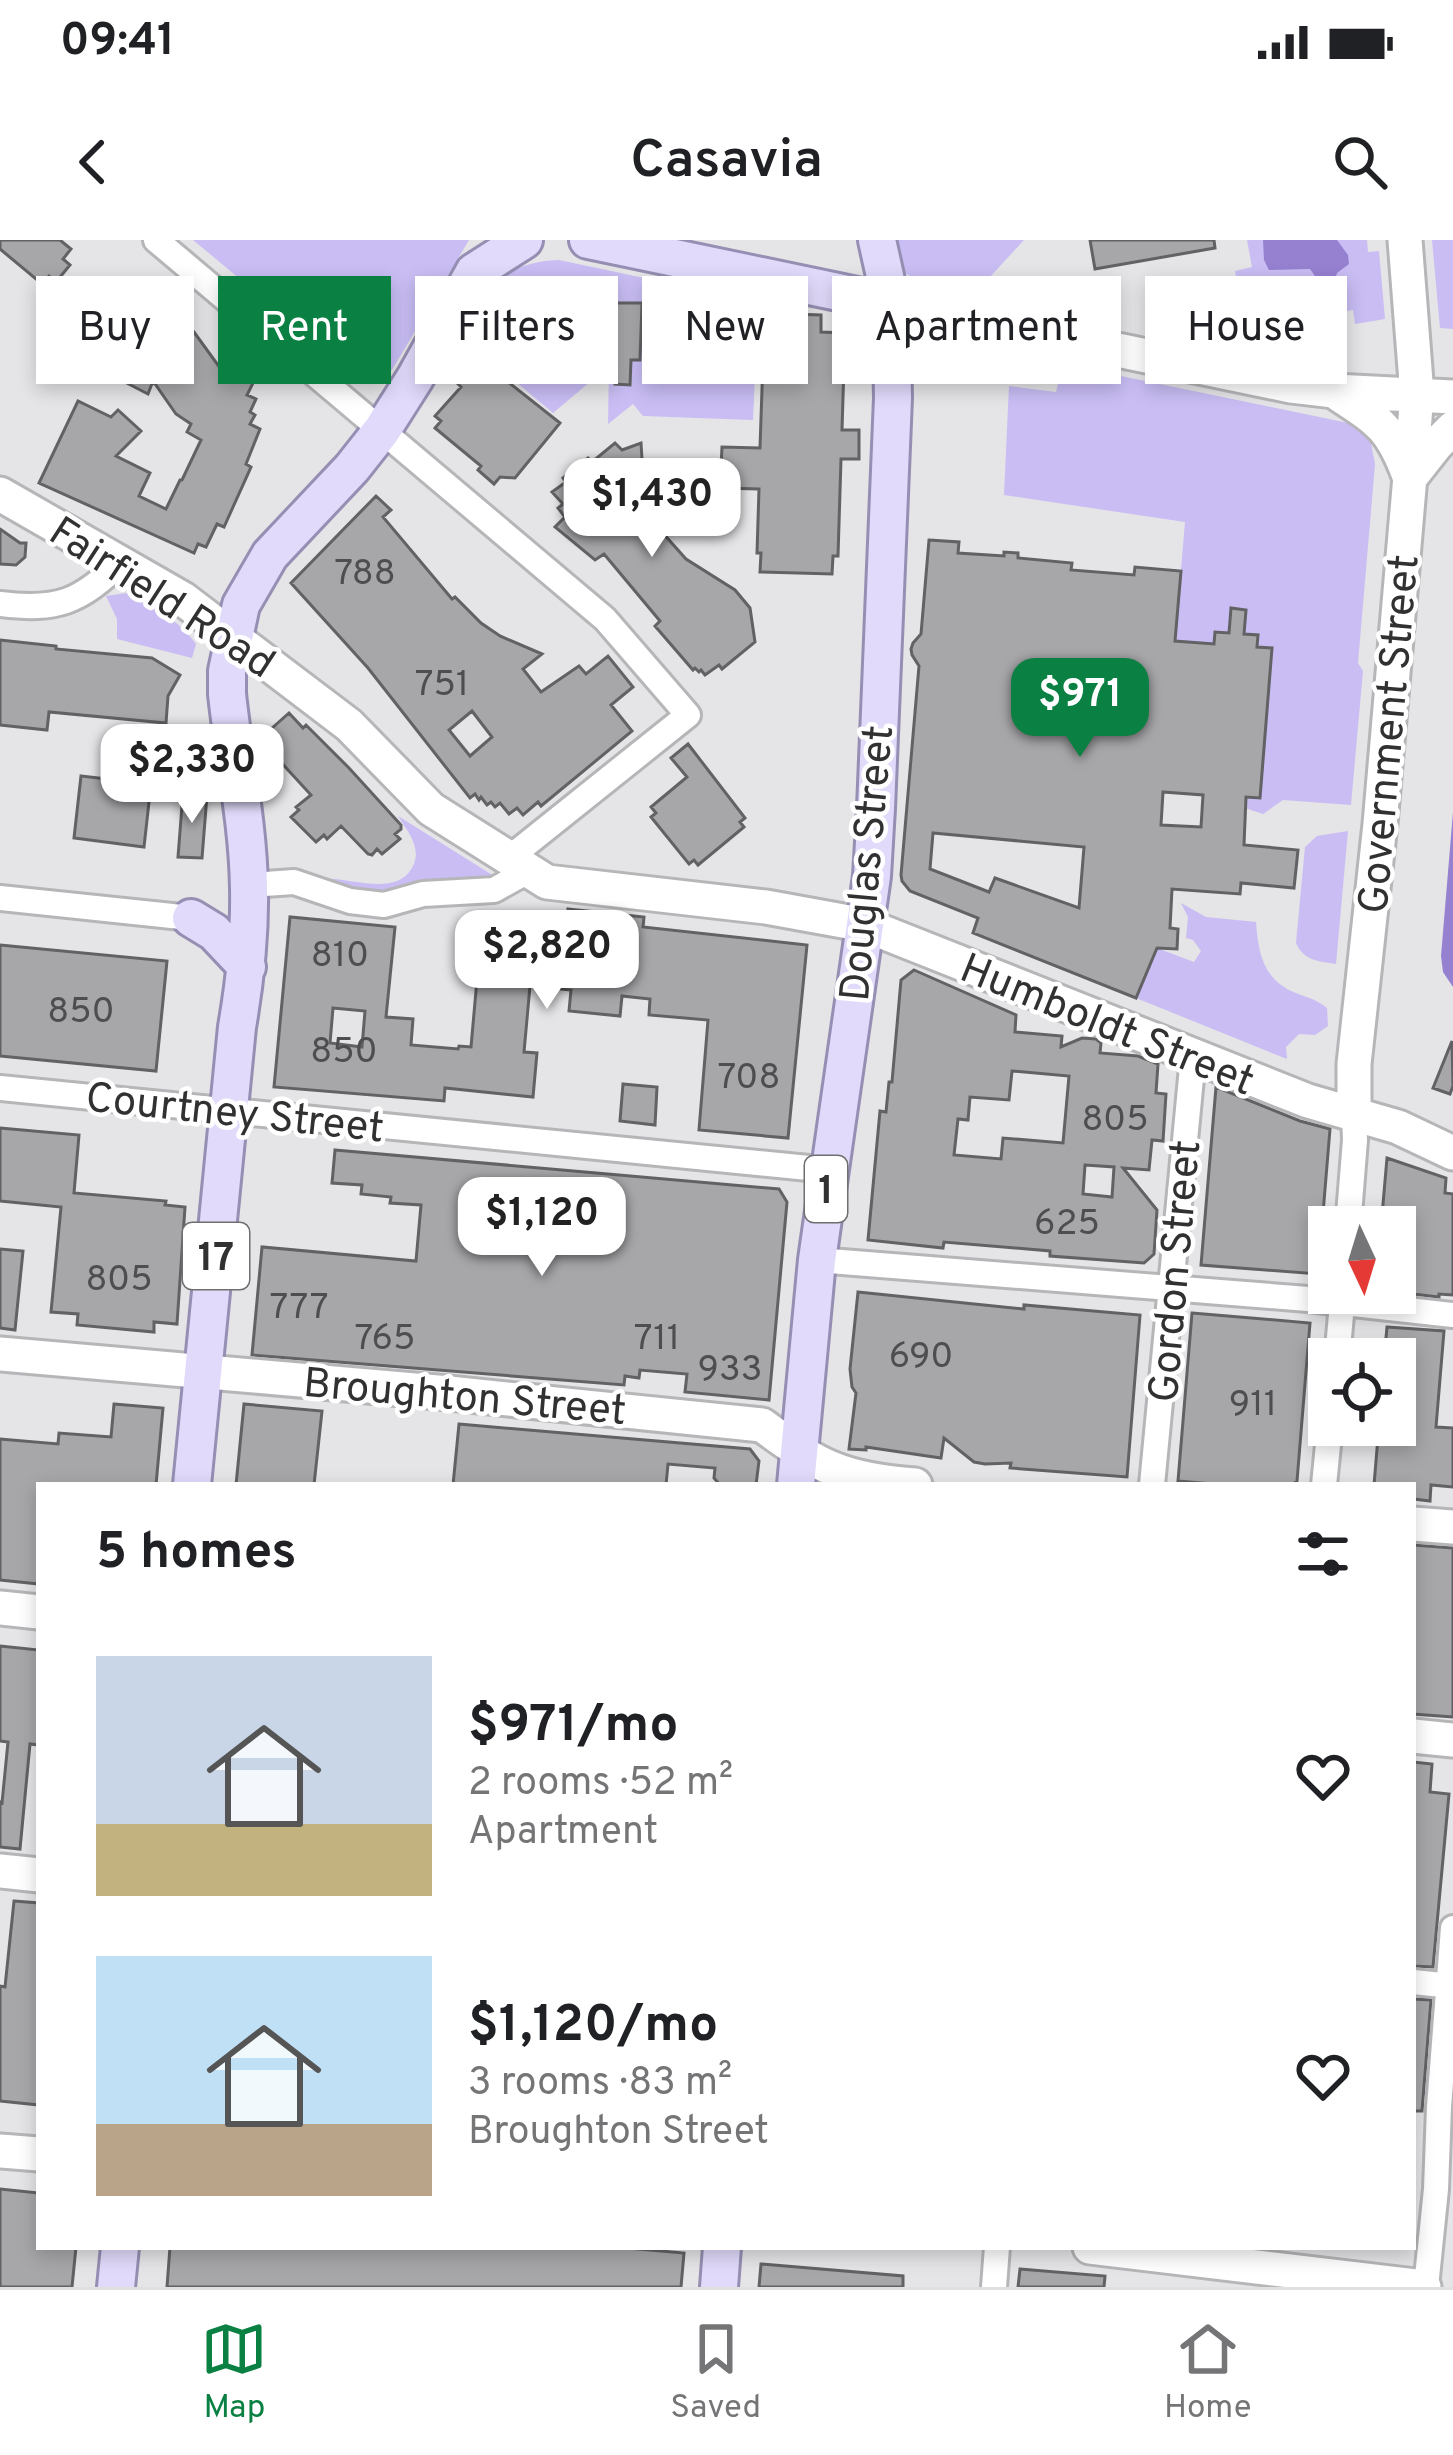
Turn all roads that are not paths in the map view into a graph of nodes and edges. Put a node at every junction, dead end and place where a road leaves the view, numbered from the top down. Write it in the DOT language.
graph roads {
  1 [pos="156,240"];
  2 [pos="524,240"];
  3 [pos="588,240"];
  4 [pos="877,240"];
  5 [pos="1405,240"];
  6 [pos="483,256"];
  7 [pos="885,276"];
  8 [pos="832,291"];
  9 [pos="1121,351"];
  10 [pos="892,384"];
  11 [pos="1334,391"];
  12 [pos="1417,394"];
  13 [pos="1453,397"];
  14 [pos="1453,428"];
  15 [pos="382,430"];
  16 [pos="1410,478"];
  17 [pos="0,494"];
  18 [pos="121,562"];
  19 [pos="0,604"];
  20 [pos="233,635"];
  21 [pos="528,871"];
  22 [pos="249,885"];
  23 [pos="0,898"];
  24 [pos="191,919"];
  25 [pos="865,926"];
  26 [pos="247,967"];
  27 [pos="1193,1057"];
  28 [pos="0,1088"];
  29 [pos="229,1111"];
  30 [pos="1354,1115"];
  31 [pos="1453,1153"];
  32 [pos="829,1170"];
  33 [pos="1350,1206"];
  34 [pos="817,1260"];
  35 [pos="1171,1289"];
  36 [pos="1308,1296"];
  37 [pos="1416,1309"];
  38 [pos="1453,1315"];
  39 [pos="0,1354"];
  40 [pos="203,1373"];
  41 [pos="1328,1446"];
  42 [pos="798,1469"];
  43 [pos="192,1482"];
  44 [pos="873,1482"];
  45 [pos="1152,1482"];
  46 [pos="1324,1482"];
  47 [pos="1416,1524"];
  48 [pos="1453,1527"];
  49 [pos="0,1609"];
  50 [pos="36,1612"];
  51 [pos="1416,1736"];
  52 [pos="1453,1740"];
  53 [pos="0,1871"];
  54 [pos="36,1875"];
  55 [pos="1453,1928"];
  56 [pos="1416,1982"];
  57 [pos="1451,1986"];
  58 [pos="1446,2108"];
  59 [pos="0,2151"];
  60 [pos="36,2154"];
  61 [pos="120,2250"];
  62 [pos="722,2250"];
  63 [pos="997,2250"];
  64 [pos="1112,2250"];
  65 [pos="1271,2272"];
  66 [pos="116,2287"];
  67 [pos="719,2287"];
  68 [pos="994,2287"];
  69 [pos="1425,2287"];
  1 -- 15 [label="street"];
  2 -- 6 [label="main road, 17"];
  3 -- 8 [label="main road"];
  4 -- 7 [label="main road, Douglas Street / 1"];
  5 -- 12 [label="street, Government Street"];
  6 -- 15 [label="main road, 17"];
  9 -- 11 [label="street"];
  10 -- 25 [label="main road, Douglas Street / 1"];
  11 -- 12 [label="street"];
  11 -- 16 [label="street"];
  12 -- 13 [label="street"];
  12 -- 16 [label="street, Government Street"];
  14 -- 16 [label="street"];
  15 -- 20 [label="main road, 17"];
  15 -- 21 [label="street"];
  16 -- 30 [label="street, Government Street"];
  17 -- 18 [label="street, Fairfield Road"];
  18 -- 19 [label="street"];
  18 -- 20 [label="street, Fairfield Road"];
  20 -- 21 [label="street, Fairfield Road"];
  20 -- 22 [label="main road, 17"];
  21 -- 22 [label="street"];
  21 -- 25 [label="street, Humboldt Street"];
  22 -- 24 [label="main road"];
  22 -- 26 [label="main road, 17"];
  23 -- 24 [label="street"];
  24 -- 26 [label="main road"];
  25 -- 27 [label="street, Humboldt Street"];
  25 -- 32 [label="main road, Douglas Street / 1"];
  26 -- 29 [label="main road, 17"];
  27 -- 30 [label="street, Humboldt Street"];
  27 -- 35 [label="street, Gordon Street"];
  28 -- 29 [label="street, Courtney Street"];
  29 -- 32 [label="street, Courtney Street"];
  29 -- 40 [label="main road, 17"];
  30 -- 31 [label="street, Humboldt Street"];
  30 -- 33 [label="street, Government Street"];
  32 -- 34 [label="main road, Douglas Street / 1"];
  34 -- 35 [label="street"];
  34 -- 42 [label="main road, Douglas Street / 1"];
  35 -- 36 [label="street"];
  35 -- 45 [label="street, Gordon Street"];
  37 -- 38 [label="street"];
  39 -- 40 [label="street, Broughton Street"];
  40 -- 42 [label="street, Broughton Street"];
  40 -- 43 [label="main road, 17"];
  41 -- 46 [label="street"];
  42 -- 44 [label="street, Broughton Street"];
  47 -- 48 [label="street"];
  49 -- 50 [label="street"];
  51 -- 52 [label="street"];
  53 -- 54 [label="street"];
  55 -- 57 [label="street"];
  56 -- 57 [label="street"];
  57 -- 58 [label="street"];
  58 -- 69 [label="street"];
  59 -- 60 [label="street"];
  61 -- 66 [label="main road"];
  62 -- 67 [label="main road"];
  63 -- 68 [label="street"];
  64 -- 65 [label="street"];
  65 -- 69 [label="street"];
}
